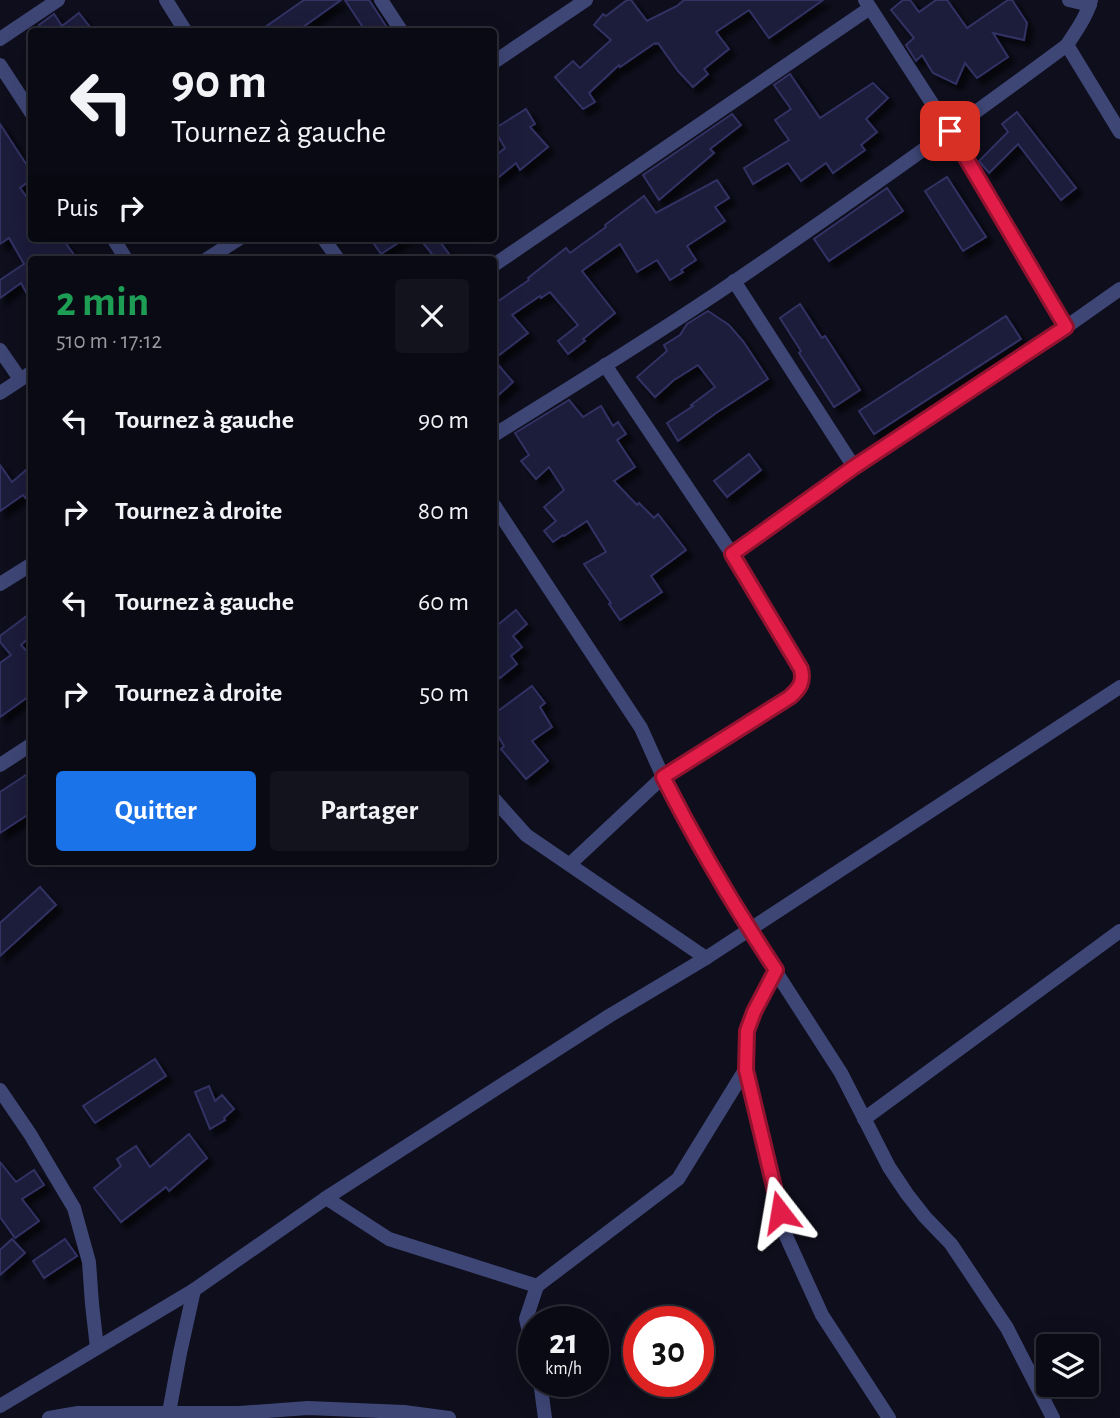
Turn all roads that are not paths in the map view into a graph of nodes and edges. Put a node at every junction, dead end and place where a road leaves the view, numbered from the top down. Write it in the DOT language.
graph roads {
  1 [pos="58,0"];
  2 [pos="166,0"];
  3 [pos="381,0"];
  4 [pos="586,0"];
  5 [pos="1069,0"];
  6 [pos="1090,3"];
  7 [pos="868,4"];
  8 [pos="184,28"];
  9 [pos="399,28"];
  10 [pos="0,40"];
  11 [pos="1067,45"];
  12 [pos="497,60"];
  13 [pos="0,65"];
  14 [pos="28,108"];
  15 [pos="950,131"];
  16 [pos="1120,132"];
  17 [pos="234,242"];
  18 [pos="212,256"];
  19 [pos="497,263"];
  20 [pos="734,281"];
  21 [pos="1120,289"];
  22 [pos="1066,327"];
  23 [pos="0,350"];
  24 [pos="606,365"];
  25 [pos="26,375"];
  26 [pos="0,393"];
  27 [pos="497,433"];
  28 [pos="854,467"];
  29 [pos="497,510"];
  30 [pos="732,554"];
  31 [pos="28,566"];
  32 [pos="0,584"];
  33 [pos="1120,687"];
  34 [pos="28,747"];
  35 [pos="0,765"];
  36 [pos="663,777"];
  37 [pos="497,802"];
  38 [pos="570,864"];
  39 [pos="749,930"];
  40 [pos="1120,931"];
  41 [pos="706,958"];
  42 [pos="776,970"];
  43 [pos="746,1070"];
  44 [pos="0,1090"];
  45 [pos="864,1119"];
  46 [pos="326,1198"];
  47 [pos="537,1286"];
  48 [pos="194,1290"];
  49 [pos="530,1306"];
  50 [pos="97,1348"];
  51 [pos="542,1397"];
  52 [pos="0,1406"];
  53 [pos="169,1415"];
  54 [pos="9,1418"];
  55 [pos="49,1418"];
  56 [pos="449,1418"];
  57 [pos="545,1418"];
  58 [pos="889,1418"];
  59 [pos="1053,1418"];
  1 -- 10 [label="street"];
  2 -- 8 [label="street"];
  3 -- 9 [label="street"];
  4 -- 12 [label="street"];
  5 -- 6 [label="street"];
  6 -- 11 [label="street"];
  7 -- 15 [label="street"];
  7 -- 19 [label="street"];
  11 -- 15 [label="street"];
  11 -- 16 [label="street"];
  13 -- 14 [label="street"];
  15 -- 20 [label="street"];
  15 -- 22 [label="street"];
  17 -- 18 [label="street"];
  20 -- 24 [label="street"];
  20 -- 28 [label="street"];
  21 -- 22 [label="street"];
  22 -- 28 [label="street"];
  23 -- 25 [label="street"];
  24 -- 27 [label="street"];
  24 -- 30 [label="street"];
  25 -- 26 [label="street"];
  28 -- 30 [label="street"];
  29 -- 36 [label="street"];
  30 -- 36 [label="street"];
  31 -- 32 [label="street"];
  33 -- 39 [label="street"];
  34 -- 35 [label="street"];
  36 -- 38 [label="street"];
  36 -- 39 [label="street"];
  37 -- 38 [label="street"];
  38 -- 41 [label="street"];
  39 -- 41 [label="street"];
  39 -- 42 [label="street"];
  40 -- 45 [label="street"];
  41 -- 46 [label="street"];
  42 -- 43 [label="street"];
  42 -- 45 [label="street"];
  43 -- 47 [label="street"];
  43 -- 58 [label="street"];
  44 -- 50 [label="street"];
  45 -- 59 [label="street"];
  46 -- 47 [label="street"];
  46 -- 48 [label="street"];
  47 -- 49 [label="street"];
  48 -- 50 [label="street"];
  48 -- 53 [label="street"];
  50 -- 52 [label="street"];
  51 -- 57 [label="street"];
  52 -- 54 [label="street"];
  53 -- 55 [label="street"];
  53 -- 56 [label="street"];
}
